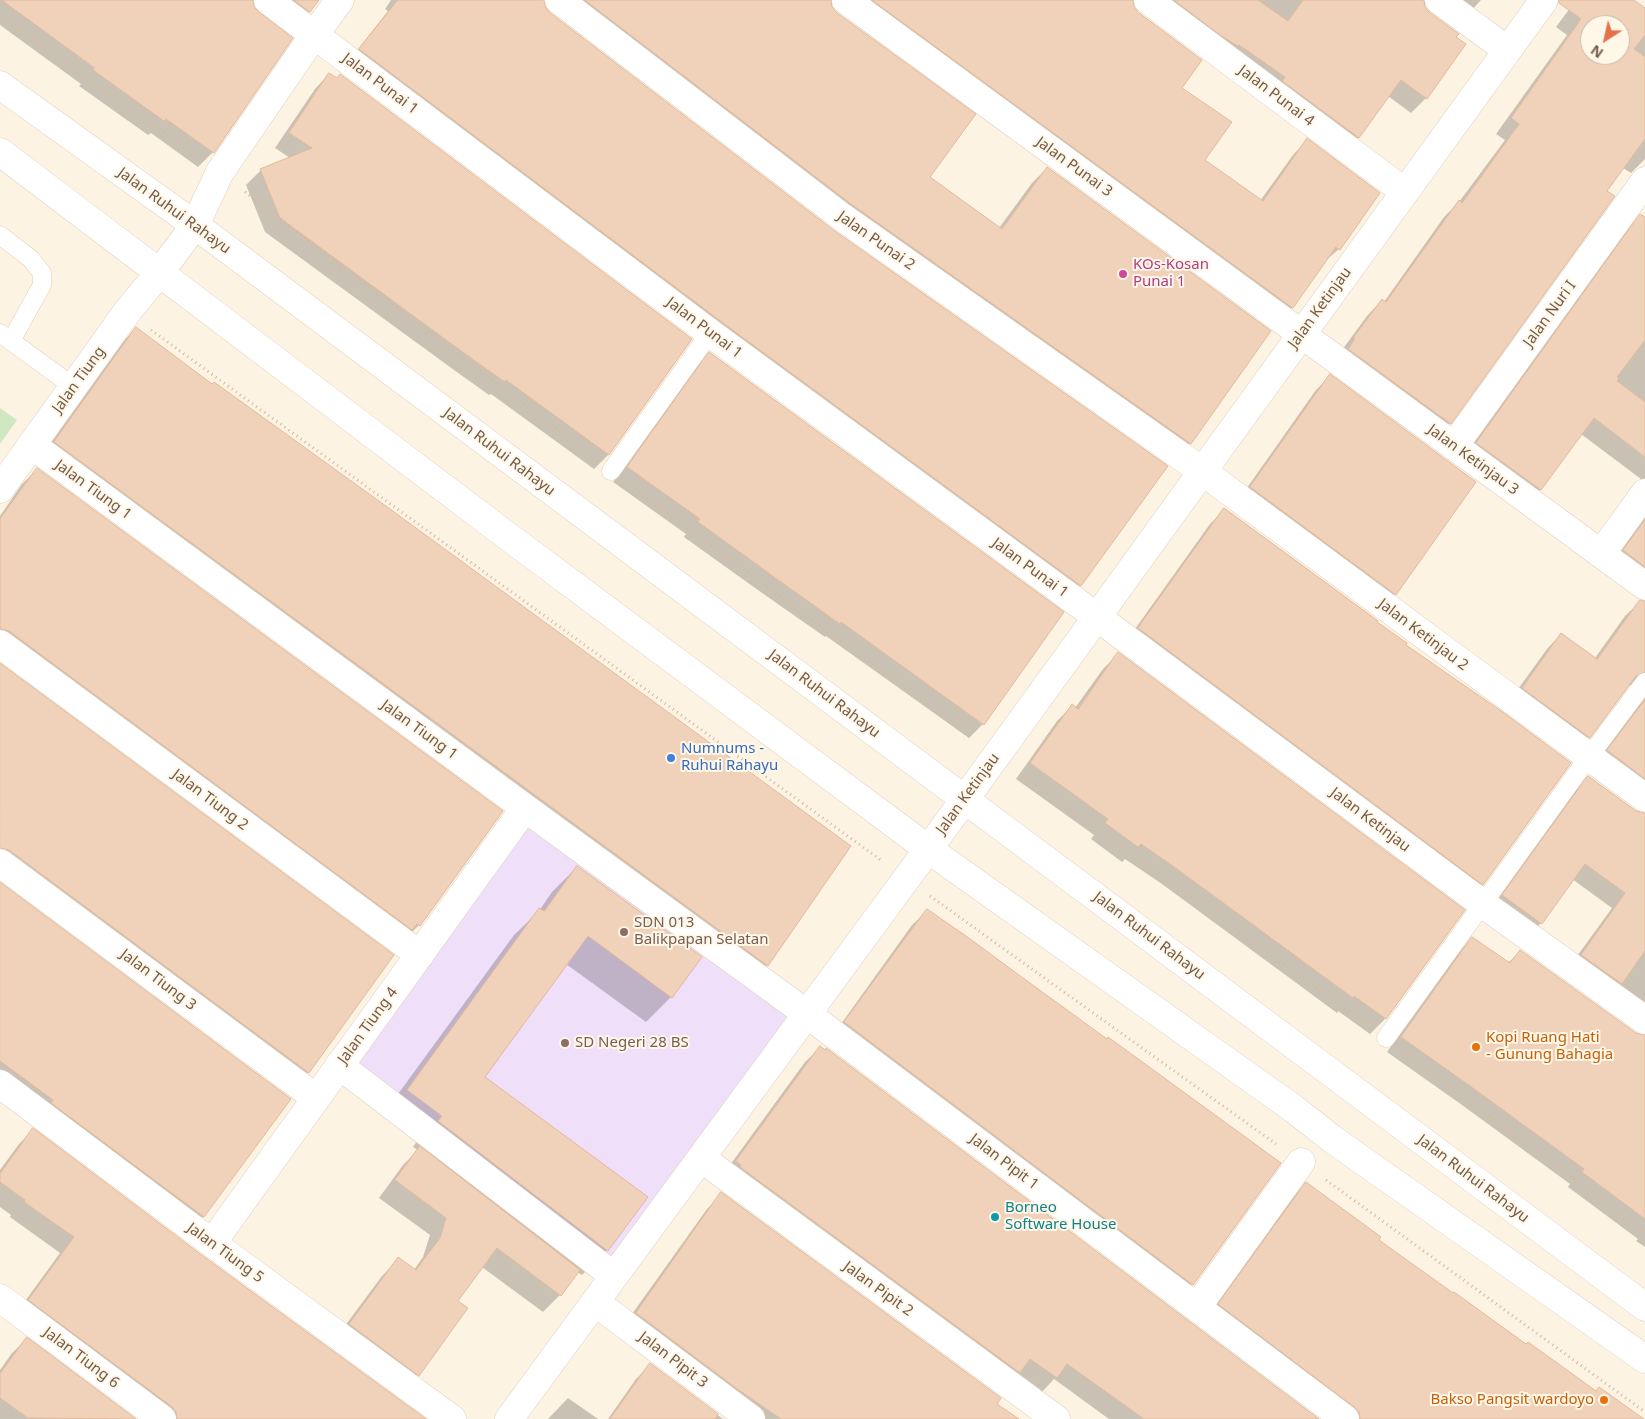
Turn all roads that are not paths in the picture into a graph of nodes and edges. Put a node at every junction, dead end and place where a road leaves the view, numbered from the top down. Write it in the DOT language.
graph roads {
  1 [pos="268,0"];
  2 [pos="340,0"];
  3 [pos="559,0"];
  4 [pos="846,0"];
  5 [pos="1148,0"];
  6 [pos="1439,0"];
  7 [pos="1544,0"];
  8 [pos="314,35"];
  9 [pos="1507,50"];
  10 [pos="0,85"];
  11 [pos="0,152"];
  12 [pos="1645,181"];
  13 [pos="1405,192"];
  14 [pos="195,225"];
  15 [pos="0,235"];
  16 [pos="160,272"];
  17 [pos="710,333"];
  18 [pos="1302,334"];
  19 [pos="6,337"];
  20 [pos="74,387"];
  21 [pos="32,445"];
  22 [pos="1454,446"];
  23 [pos="611,471"];
  24 [pos="1202,471"];
  25 [pos="0,489"];
  26 [pos="1645,493"];
  27 [pos="1601,554"];
  28 [pos="1645,586"];
  29 [pos="1096,617"];
  30 [pos="0,644"];
  31 [pos="1645,682"];
  32 [pos="1588,758"];
  33 [pos="1645,798"];
  34 [pos="965,799"];
  35 [pos="525,808"];
  36 [pos="928,849"];
  37 [pos="0,863"];
  38 [pos="1483,904"];
  39 [pos="420,955"];
  40 [pos="807,1014"];
  41 [pos="1645,1020"];
  42 [pos="1386,1038"];
  43 [pos="339,1065"];
  44 [pos="0,1084"];
  45 [pos="316,1098"];
  46 [pos="701,1158"];
  47 [pos="1301,1162"];
  48 [pos="212,1243"];
  49 [pos="614,1276"];
  50 [pos="0,1298"];
  51 [pos="595,1302"];
  52 [pos="1197,1307"];
  53 [pos="1645,1307"];
  54 [pos="1645,1359"];
  55 [pos="162,1419"];
  56 [pos="452,1419"];
  57 [pos="508,1419"];
  58 [pos="752,1419"];
  59 [pos="1056,1419"];
  60 [pos="1346,1419"];
  1 -- 8 [label="street, Jalan Punai 1"];
  2 -- 8 [label="street, Jalan Tiung"];
  3 -- 24 [label="street, Jalan Punai 2"];
  4 -- 18 [label="street, Jalan Punai 3"];
  5 -- 13 [label="street, Jalan Punai 4"];
  6 -- 9 [label="street"];
  7 -- 9 [label="street, Jalan Ketinjau"];
  8 -- 14 [label="street, Jalan Tiung"];
  8 -- 17 [label="street, Jalan Punai 1"];
  9 -- 13 [label="street, Jalan Ketinjau"];
  10 -- 14 [label="street, Jalan Ruhui Rahayu"];
  11 -- 16 [label="street"];
  12 -- 22 [label="street, Jalan Nuri I"];
  13 -- 18 [label="street, Jalan Ketinjau"];
  14 -- 16 [label="street, Jalan Tiung"];
  14 -- 34 [label="street, Jalan Ruhui Rahayu"];
  15 -- 19 [label="lane"];
  16 -- 20 [label="street, Jalan Tiung"];
  16 -- 36 [label="street"];
  17 -- 23 [label="lane"];
  17 -- 29 [label="street, Jalan Punai 1"];
  18 -- 22 [label="street, Jalan Ketinjau 3"];
  18 -- 24 [label="street, Jalan Ketinjau"];
  19 -- 20 [label="lane"];
  20 -- 21 [label="street, Jalan Tiung"];
  21 -- 25 [label="street, Jalan Tiung"];
  21 -- 35 [label="street, Jalan Tiung 1"];
  22 -- 27 [label="street, Jalan Ketinjau 3"];
  24 -- 29 [label="street, Jalan Ketinjau"];
  24 -- 32 [label="street, Jalan Ketinjau 2"];
  26 -- 27 [label="street"];
  27 -- 28 [label="street, Jalan Ketinjau 3"];
  29 -- 34 [label="street, Jalan Ketinjau"];
  29 -- 38 [label="street, Jalan Ketinjau"];
  30 -- 39 [label="street, Jalan Tiung 2"];
  31 -- 32 [label="lane"];
  32 -- 33 [label="street, Jalan Ketinjau 2"];
  32 -- 38 [label="lane"];
  34 -- 36 [label="street, Jalan Ketinjau"];
  34 -- 53 [label="street, Jalan Ruhui Rahayu"];
  35 -- 39 [label="street, Jalan Tiung 4"];
  35 -- 40 [label="street, Jalan Tiung 1"];
  36 -- 40 [label="street, Jalan Ketinjau"];
  36 -- 54 [label="street"];
  37 -- 45 [label="street, Jalan Tiung 3"];
  38 -- 41 [label="street, Jalan Ketinjau"];
  38 -- 42 [label="lane"];
  39 -- 43 [label="street, Jalan Tiung 4"];
  40 -- 46 [label="street, Jalan Ketinjau"];
  40 -- 52 [label="street, Jalan Pipit 1"];
  43 -- 45 [label="street, Jalan Tiung 4"];
  43 -- 49 [label="street"];
  44 -- 48 [label="street, Jalan Tiung 5"];
  45 -- 48 [label="street, Jalan Tiung 4"];
  46 -- 49 [label="street, Jalan Ketinjau"];
  46 -- 59 [label="street, Jalan Pipit 2"];
  47 -- 52 [label="street"];
  48 -- 56 [label="street, Jalan Tiung 5"];
  49 -- 51 [label="street, Jalan Ketinjau"];
  50 -- 55 [label="street, Jalan Tiung 6"];
  51 -- 57 [label="street, Jalan Ketinjau"];
  51 -- 58 [label="street, Jalan Pipit 3"];
  52 -- 60 [label="street, Jalan Pipit 1"];
}
